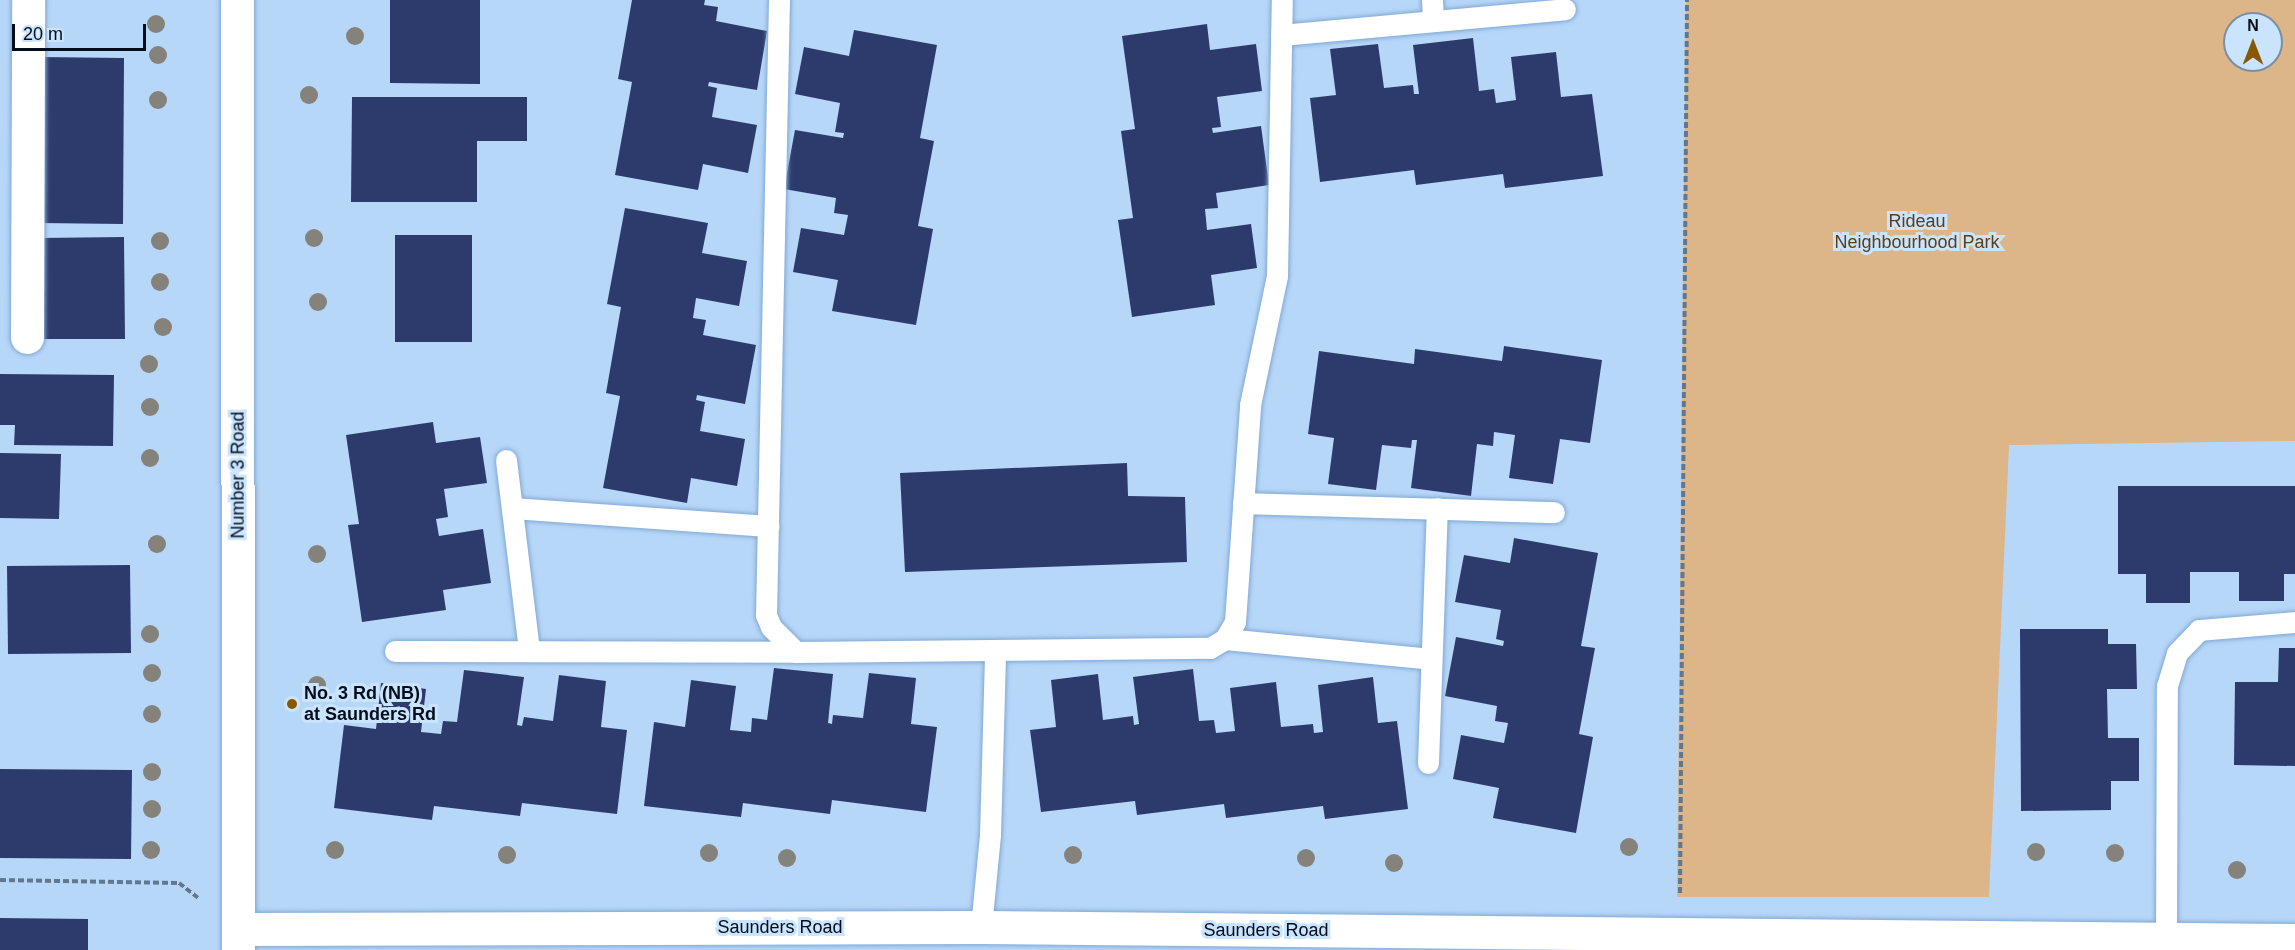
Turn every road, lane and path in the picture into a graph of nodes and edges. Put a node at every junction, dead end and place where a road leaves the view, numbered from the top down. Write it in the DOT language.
graph roads {
  1 [pos="28,0"];
  2 [pos="237,0"];
  3 [pos="779,0"];
  4 [pos="1282,0"];
  5 [pos="1432,0"];
  6 [pos="1687,0"];
  7 [pos="1565,9"];
  8 [pos="1433,21"];
  9 [pos="1281,35"];
  10 [pos="27,337"];
  11 [pos="506,460"];
  12 [pos="1243,503"];
  13 [pos="512,508"];
  14 [pos="1437,508"];
  15 [pos="1554,512"];
  16 [pos="768,526"];
  17 [pos="2295,622"];
  18 [pos="1225,639"];
  19 [pos="395,651"];
  20 [pos="529,651"];
  21 [pos="995,651"];
  22 [pos="796,652"];
  23 [pos="1431,659"];
  24 [pos="1428,763"];
  25 [pos="0,880"];
  26 [pos="178,883"];
  27 [pos="1679,933"];
  28 [pos="980,938"];
  29 [pos="2166,938"];
  30 [pos="238,939"];
  31 [pos="2295,940"];
  1 -- 10 [label="street"];
  2 -- 30 [label="street, Number 3 Road"];
  3 -- 16 [label="lane"];
  4 -- 9 [label="lane"];
  5 -- 8 [label="lane"];
  6 -- 27 [label="path"];
  7 -- 8 [label="lane"];
  8 -- 9 [label="lane"];
  9 -- 12 [label="lane"];
  11 -- 13 [label="lane"];
  12 -- 14 [label="lane"];
  12 -- 18 [label="lane"];
  13 -- 16 [label="lane"];
  13 -- 20 [label="lane"];
  14 -- 15 [label="lane"];
  14 -- 23 [label="lane"];
  16 -- 22 [label="lane"];
  17 -- 29 [label="lane"];
  18 -- 21 [label="lane"];
  18 -- 23 [label="lane"];
  19 -- 20 [label="lane"];
  20 -- 22 [label="lane"];
  21 -- 22 [label="lane"];
  21 -- 28 [label="lane"];
  23 -- 24 [label="lane"];
  25 -- 26 [label="path"];
  27 -- 28 [label="street, Saunders Road"];
  27 -- 29 [label="street, Saunders Road"];
  28 -- 30 [label="street, Saunders Road"];
  29 -- 31 [label="street, Saunders Road"];
}
